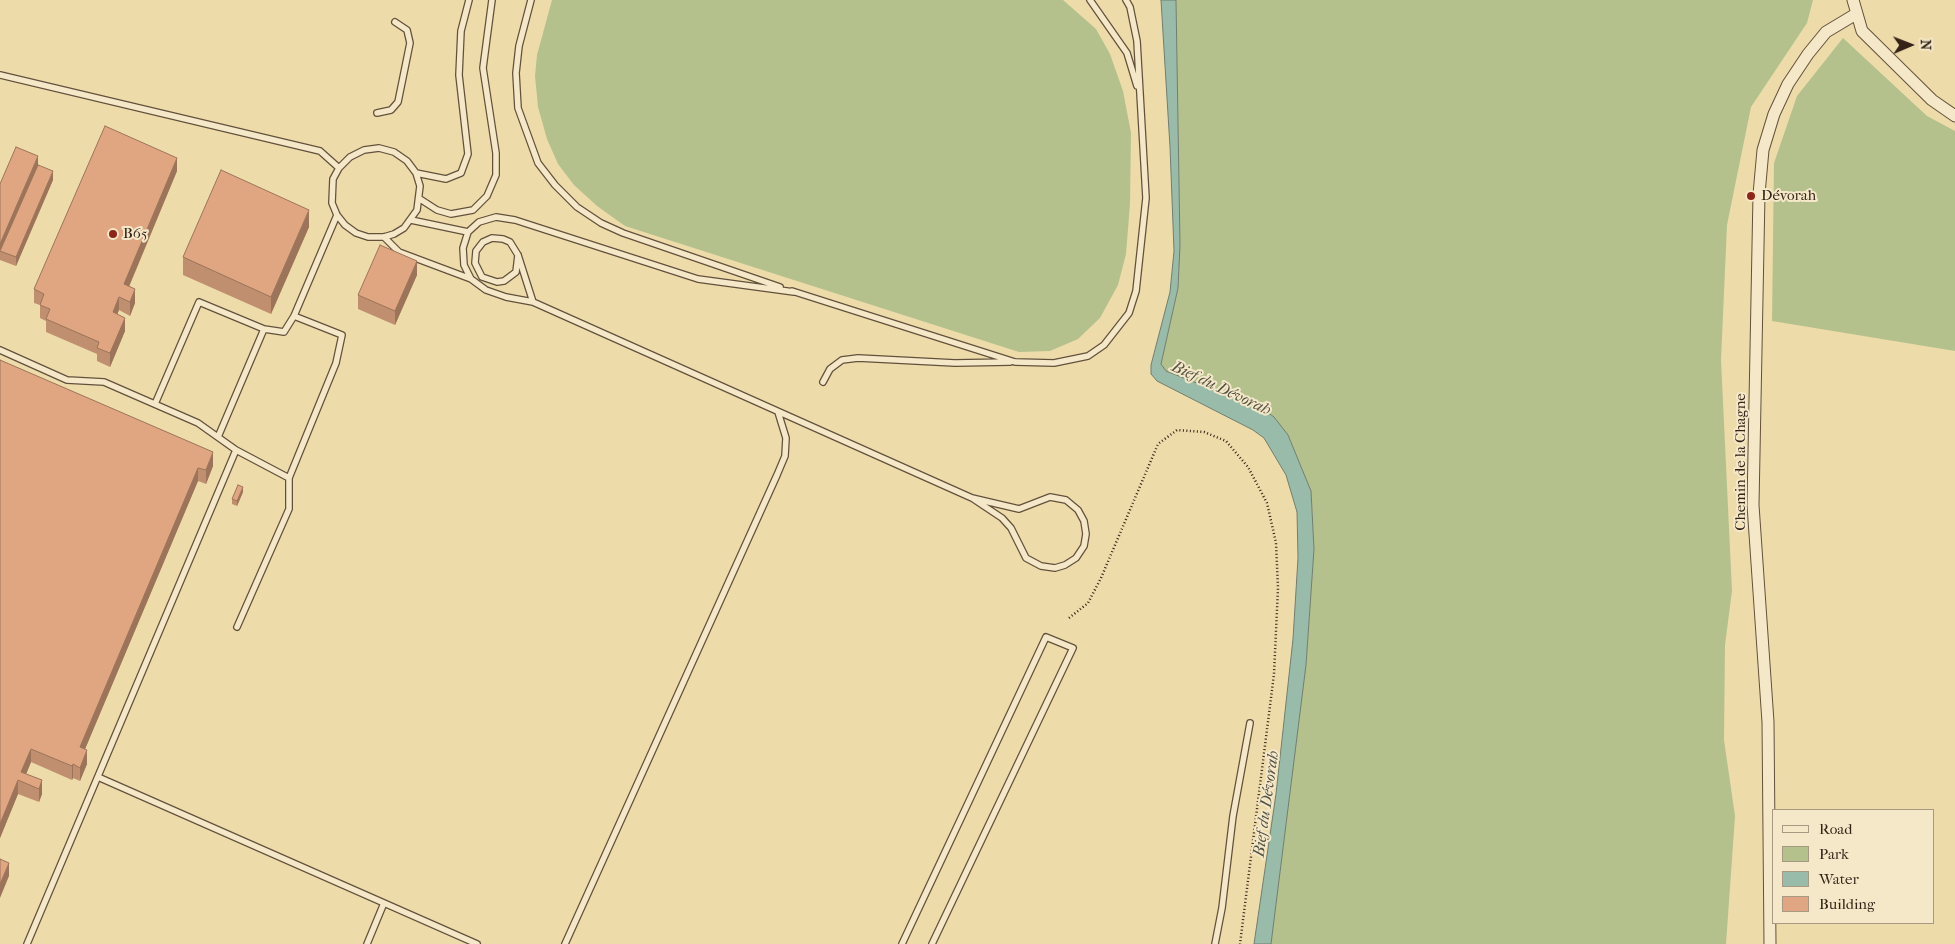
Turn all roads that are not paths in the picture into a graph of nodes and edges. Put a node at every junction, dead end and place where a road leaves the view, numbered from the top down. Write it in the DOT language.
graph roads {
  1 [pos="469,0"];
  2 [pos="492,0"];
  3 [pos="531,0"];
  4 [pos="1090,0"];
  5 [pos="1126,0"];
  6 [pos="1853,0"];
  7 [pos="1856,14"];
  8 [pos="395,22"];
  9 [pos="0,76"];
  10 [pos="1140,98"];
  11 [pos="377,113"];
  12 [pos="1955,116"];
  13 [pos="339,168"];
  14 [pos="416,173"];
  15 [pos="420,199"];
  16 [pos="336,215"];
  17 [pos="412,220"];
  18 [pos="468,232"];
  19 [pos="384,237"];
  20 [pos="518,255"];
  21 [pos="471,279"];
  22 [pos="794,292"];
  23 [pos="533,302"];
  24 [pos="294,316"];
  25 [pos="264,329"];
  26 [pos="0,350"];
  27 [pos="1015,362"];
  28 [pos="823,382"];
  29 [pos="155,404"];
  30 [pos="778,412"];
  31 [pos="218,437"];
  32 [pos="236,450"];
  33 [pos="289,478"];
  34 [pos="972,498"];
  35 [pos="237,627"];
  36 [pos="1250,723"];
  37 [pos="98,777"];
  38 [pos="384,903"];
  39 [pos="27,944"];
  40 [pos="367,944"];
  41 [pos="477,944"];
  42 [pos="565,944"];
  43 [pos="902,944"];
  44 [pos="932,944"];
  45 [pos="1215,944"];
  46 [pos="1770,944"];
  1 -- 14 [label="lane"];
  2 -- 15 [label="lane"];
  3 -- 22 [label="lane"];
  4 -- 10 [label="lane"];
  5 -- 10 [label="lane"];
  6 -- 7 [label="street"];
  7 -- 12 [label="street"];
  7 -- 46 [label="street, Chemin de la Chagne"];
  8 -- 11 [label="lane"];
  9 -- 13 [label="lane"];
  10 -- 27 [label="lane"];
  13 -- 14 [label="lane"];
  13 -- 16 [label="lane"];
  14 -- 15 [label="lane"];
  15 -- 17 [label="lane"];
  16 -- 19 [label="lane"];
  16 -- 24 [label="lane"];
  17 -- 18 [label="lane"];
  17 -- 19 [label="lane"];
  18 -- 21 [label="lane"];
  18 -- 22 [label="lane"];
  19 -- 21 [label="lane"];
  20 -- 20 [label="lane"];
  20 -- 23 [label="lane"];
  21 -- 23 [label="lane"];
  22 -- 27 [label="lane"];
  23 -- 30 [label="lane"];
  24 -- 25 [label="lane"];
  24 -- 33 [label="lane"];
  25 -- 29 [label="lane"];
  25 -- 31 [label="lane"];
  26 -- 29 [label="lane"];
  27 -- 28 [label="lane"];
  29 -- 31 [label="lane"];
  30 -- 34 [label="lane"];
  30 -- 42 [label="lane"];
  31 -- 32 [label="lane"];
  32 -- 33 [label="lane"];
  32 -- 37 [label="lane"];
  33 -- 35 [label="lane"];
  34 -- 34 [label="lane"];
  36 -- 45 [label="lane"];
  37 -- 38 [label="lane"];
  37 -- 39 [label="lane"];
  38 -- 40 [label="lane"];
  38 -- 41 [label="lane"];
  43 -- 44 [label="lane"];
}
